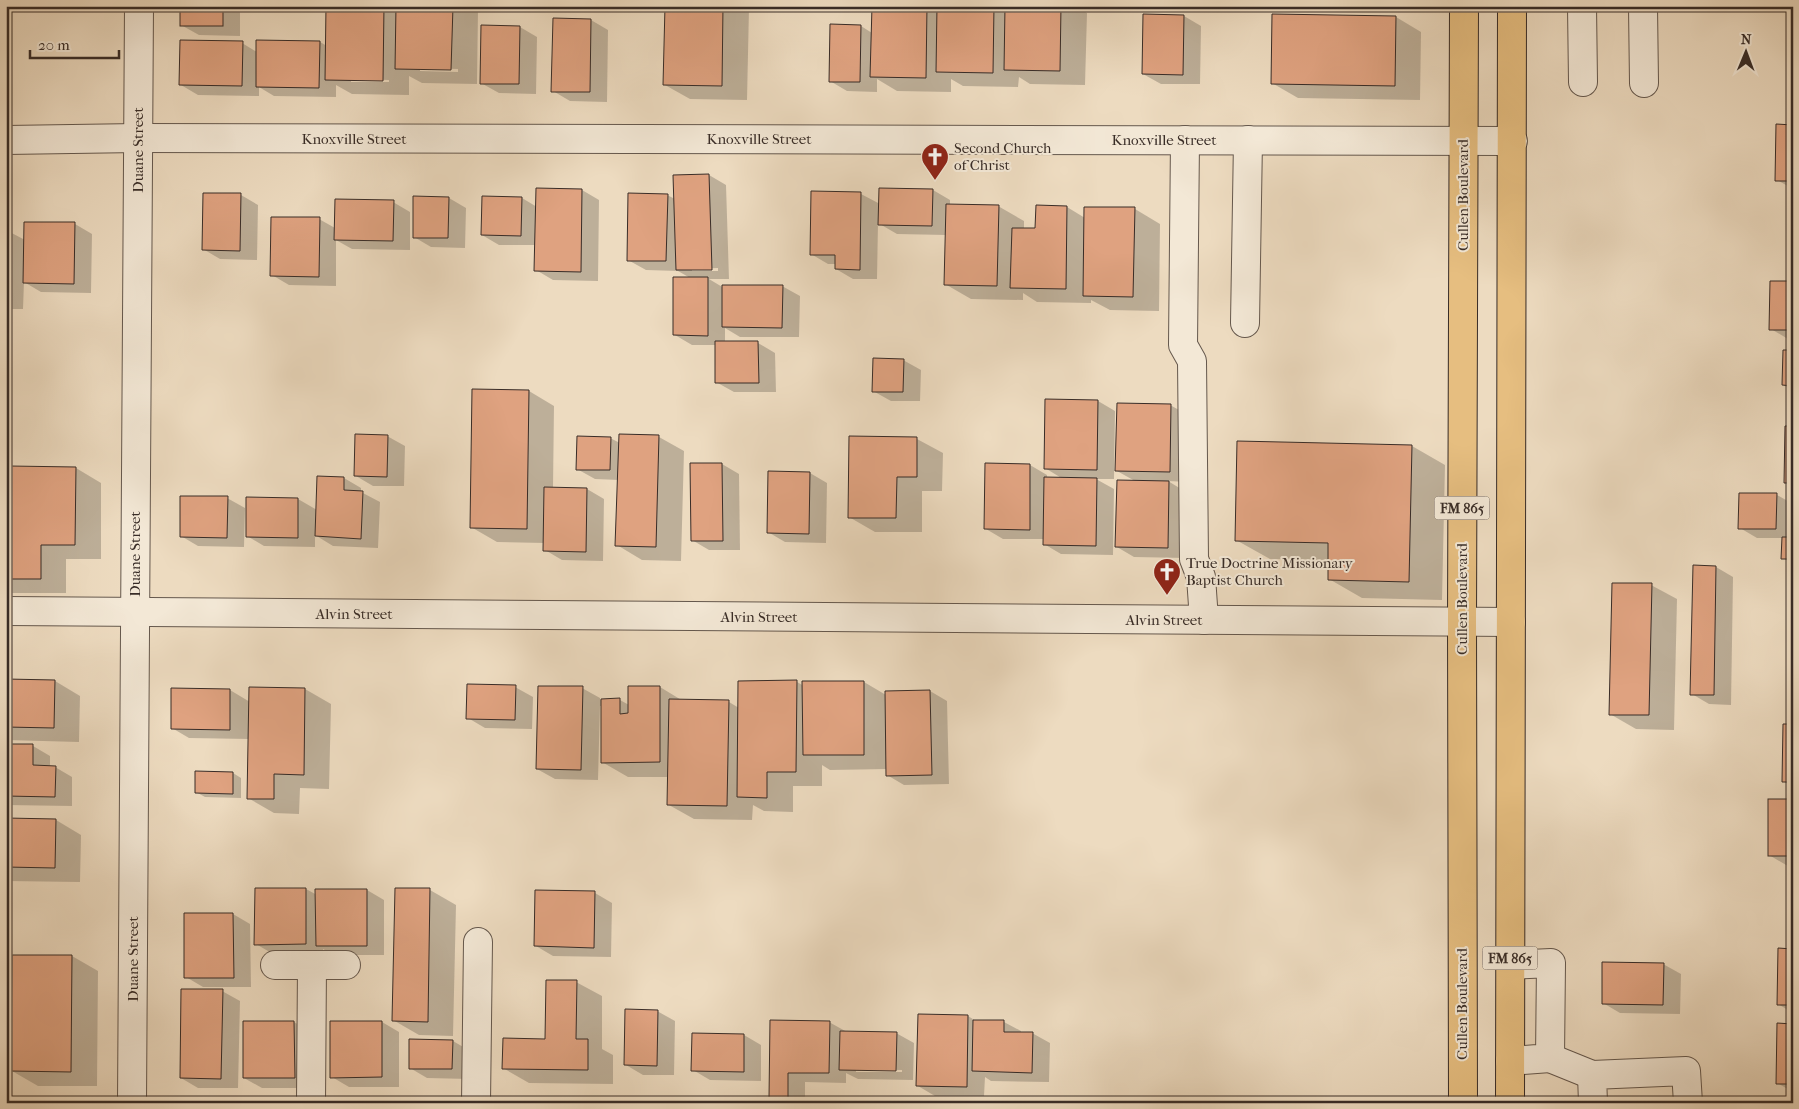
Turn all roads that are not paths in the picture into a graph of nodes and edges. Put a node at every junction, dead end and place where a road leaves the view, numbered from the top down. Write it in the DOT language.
graph roads {
  1 [pos="139,6"];
  2 [pos="1464,6"];
  3 [pos="1512,6"];
  4 [pos="1582,6"];
  5 [pos="1643,6"];
  6 [pos="1583,82"];
  7 [pos="1644,83"];
  8 [pos="138,138"];
  9 [pos="6,140"];
  10 [pos="1185,140"];
  11 [pos="1248,140"];
  12 [pos="1463,140"];
  13 [pos="1513,141"];
  14 [pos="1245,323"];
  15 [pos="6,611"];
  16 [pos="135,612"];
  17 [pos="1204,620"];
  18 [pos="1462,622"];
  19 [pos="1511,622"];
  20 [pos="478,942"];
  21 [pos="1510,964"];
  22 [pos="275,965"];
  23 [pos="312,965"];
  24 [pos="346,965"];
  25 [pos="1550,1058"];
  26 [pos="1510,1061"];
  27 [pos="1592,1075"];
  28 [pos="132,1103"];
  29 [pos="311,1103"];
  30 [pos="476,1103"];
  31 [pos="1463,1103"];
  32 [pos="1510,1103"];
  33 [pos="1593,1103"];
  34 [pos="1688,1103"];
  1 -- 8 [label="street, Duane Street"];
  2 -- 12 [label="main road, Cullen Boulevard / FM 865"];
  3 -- 13 [label="main road, FM 865"];
  4 -- 6 [label="street"];
  5 -- 7 [label="street"];
  8 -- 9 [label="street, Knoxville Street"];
  8 -- 10 [label="street, Knoxville Street"];
  8 -- 16 [label="street, Duane Street"];
  10 -- 11 [label="street, Knoxville Street"];
  10 -- 17 [label="street"];
  11 -- 12 [label="street, Knoxville Street"];
  11 -- 14 [label="street"];
  12 -- 13 [label="street, Knoxville Street"];
  12 -- 18 [label="main road, Cullen Boulevard / FM 865"];
  13 -- 19 [label="main road, FM 865"];
  15 -- 16 [label="street, Alvin Street"];
  16 -- 17 [label="street, Alvin Street"];
  16 -- 28 [label="street, Duane Street"];
  17 -- 18 [label="street, Alvin Street"];
  18 -- 19 [label="street, Alvin Street"];
  18 -- 31 [label="main road, Cullen Boulevard / FM 865"];
  19 -- 21 [label="main road, FM 865"];
  20 -- 30 [label="street"];
  21 -- 25 [label="street"];
  21 -- 26 [label="main road, FM 865"];
  22 -- 23 [label="street"];
  23 -- 24 [label="street"];
  23 -- 29 [label="street"];
  25 -- 26 [label="street"];
  25 -- 27 [label="street"];
  26 -- 32 [label="main road, FM 865"];
  27 -- 33 [label="street"];
  27 -- 34 [label="street"];
}
